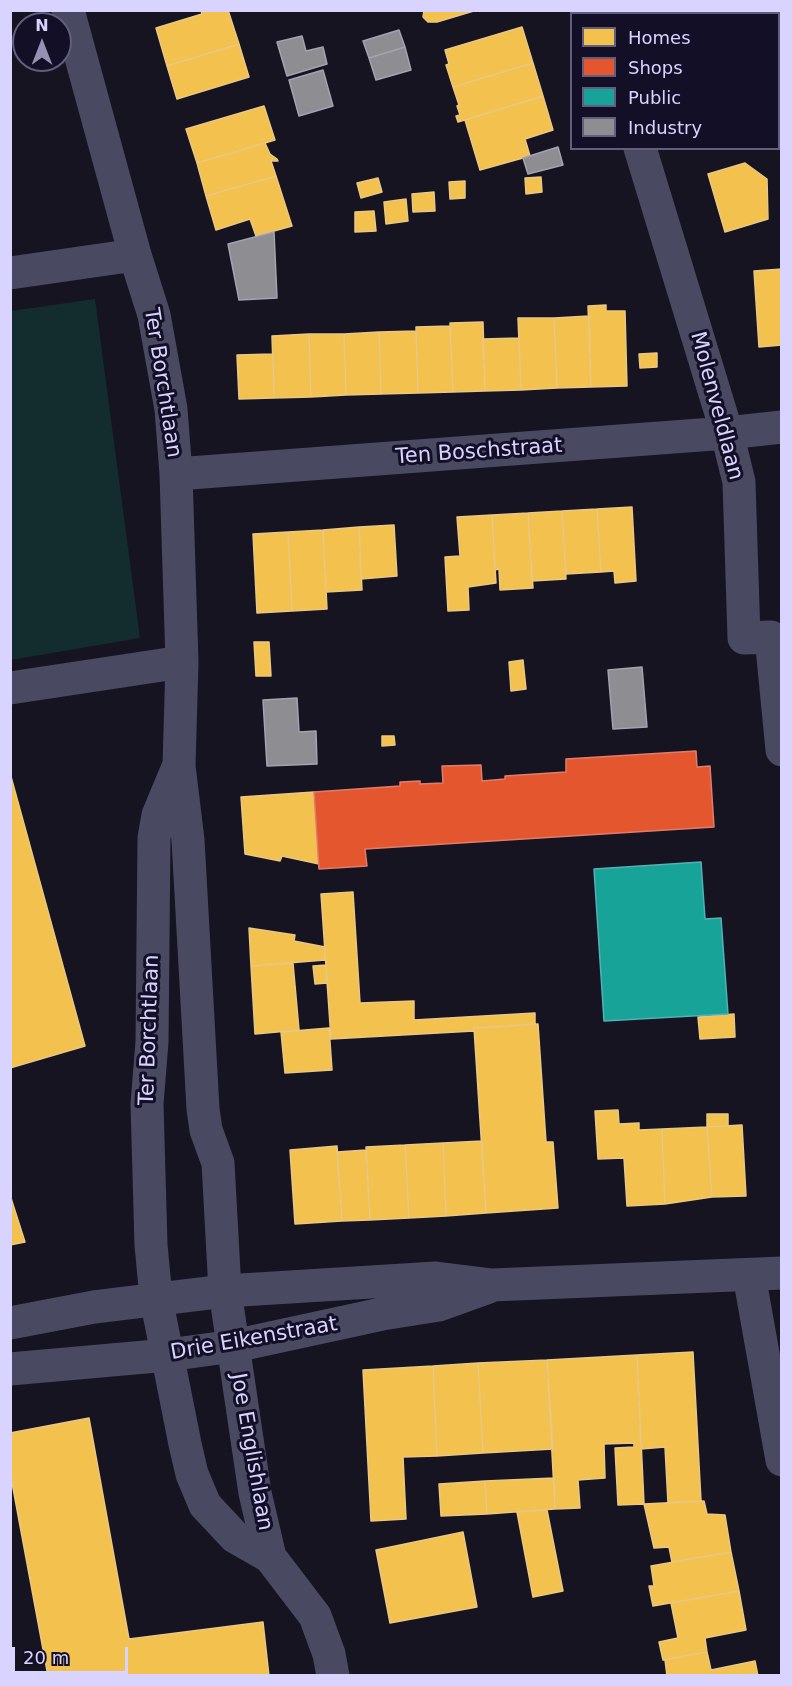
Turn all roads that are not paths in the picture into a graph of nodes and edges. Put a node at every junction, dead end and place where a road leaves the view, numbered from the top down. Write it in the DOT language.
graph roads {
  1 [pos="68,10"];
  2 [pos="641,150"];
  3 [pos="135,255"];
  4 [pos="10,273"];
  5 [pos="782,427"];
  6 [pos="727,433"];
  7 [pos="176,474"];
  8 [pos="182,662"];
  9 [pos="10,688"];
  10 [pos="782,750"];
  11 [pos="179,766"];
  12 [pos="782,1273"];
  13 [pos="749,1275"];
  14 [pos="492,1285"];
  15 [pos="225,1291"];
  16 [pos="156,1298"];
  17 [pos="10,1323"];
  18 [pos="234,1346"];
  19 [pos="168,1355"];
  20 [pos="10,1369"];
  21 [pos="782,1460"];
  22 [pos="270,1557"];
  23 [pos="333,1676"];
  1 -- 3 [label="street, Ter Borchtlaan"];
  2 -- 6 [label="street, Molenveldlaan"];
  3 -- 4 [label="street"];
  3 -- 7 [label="street, Ter Borchtlaan"];
  5 -- 6 [label="street, Ten Boschstraat"];
  6 -- 7 [label="street, Ten Boschstraat"];
  6 -- 10 [label="street, Molenveldlaan"];
  7 -- 8 [label="street, Ter Borchtlaan"];
  8 -- 9 [label="street"];
  8 -- 11 [label="street, Ter Borchtlaan"];
  11 -- 15 [label="street, Ter Borchtlaan"];
  11 -- 16 [label="street, Ter Borchtlaan"];
  12 -- 13 [label="street, Drie Eikenstraat"];
  13 -- 14 [label="street, Drie Eikenstraat"];
  13 -- 21 [label="street"];
  14 -- 15 [label="street, Drie Eikenstraat"];
  14 -- 18 [label="street, Drie Eikenstraat"];
  15 -- 16 [label="street, Drie Eikenstraat"];
  15 -- 18 [label="street, Ter Borchtlaan"];
  16 -- 17 [label="street, Drie Eikenstraat"];
  16 -- 19 [label="street, Ter Borchtlaan"];
  18 -- 19 [label="street, Drie Eikenstraat"];
  18 -- 22 [label="street, Joe Englishlaan"];
  19 -- 20 [label="street, Drie Eikenstraat"];
  19 -- 22 [label="street, Joe Englishlaan"];
  22 -- 23 [label="street, Joe Englishlaan"];
}
